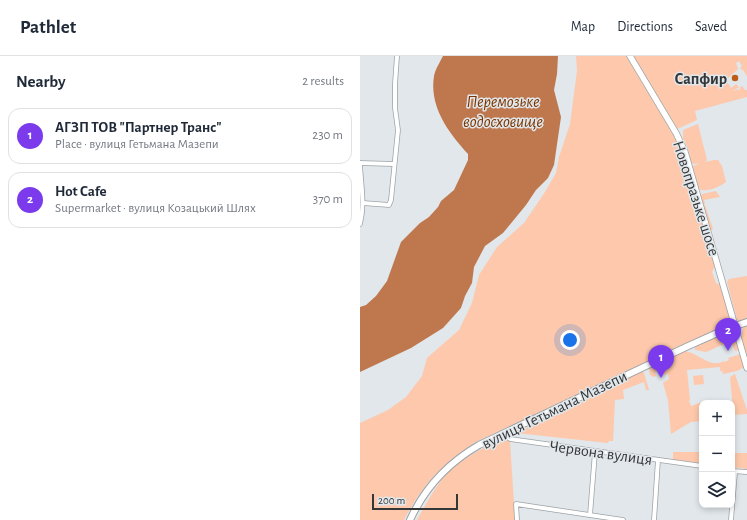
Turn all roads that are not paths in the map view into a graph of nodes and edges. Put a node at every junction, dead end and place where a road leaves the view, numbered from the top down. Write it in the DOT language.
graph roads {
  1 [pos="397,56"];
  2 [pos="630,56"];
  3 [pos="360,164"];
  4 [pos="394,164"];
  5 [pos="360,173"];
  6 [pos="363,203"];
  7 [pos="360,224"];
  8 [pos="747,322"];
  9 [pos="736,326"];
  10 [pos="747,368"];
  11 [pos="502,433"];
  12 [pos="595,452"];
  13 [pos="658,460"];
  14 [pos="699,466"];
  15 [pos="735,471"];
  16 [pos="733,472"];
  17 [pos="747,472"];
  18 [pos="590,515"];
  19 [pos="410,520"];
  20 [pos="517,520"];
  21 [pos="623,520"];
  22 [pos="654,520"];
  23 [pos="731,520"];
  1 -- 4 [label="street"];
  2 -- 9 [label="main road, Новопразьке шосе"];
  3 -- 4 [label="street"];
  3 -- 5 [label="street"];
  4 -- 6 [label="street"];
  5 -- 6 [label="street"];
  6 -- 7 [label="street"];
  8 -- 9 [label="highway, вулиця Гетьмана Мазепи"];
  9 -- 10 [label="main road, Новопразьке шосе"];
  9 -- 11 [label="highway, вулиця Гетьмана Мазепи"];
  11 -- 12 [label="street, Червона вулиця"];
  11 -- 19 [label="highway, вулиця Гетьмана Мазепи"];
  12 -- 13 [label="street, Червона вулиця"];
  12 -- 18 [label="street"];
  13 -- 14 [label="street, Червона вулиця"];
  13 -- 22 [label="street"];
  15 -- 17 [label="street"];
  16 -- 23 [label="street"];
  18 -- 20 [label="street"];
  18 -- 21 [label="street"];
}
